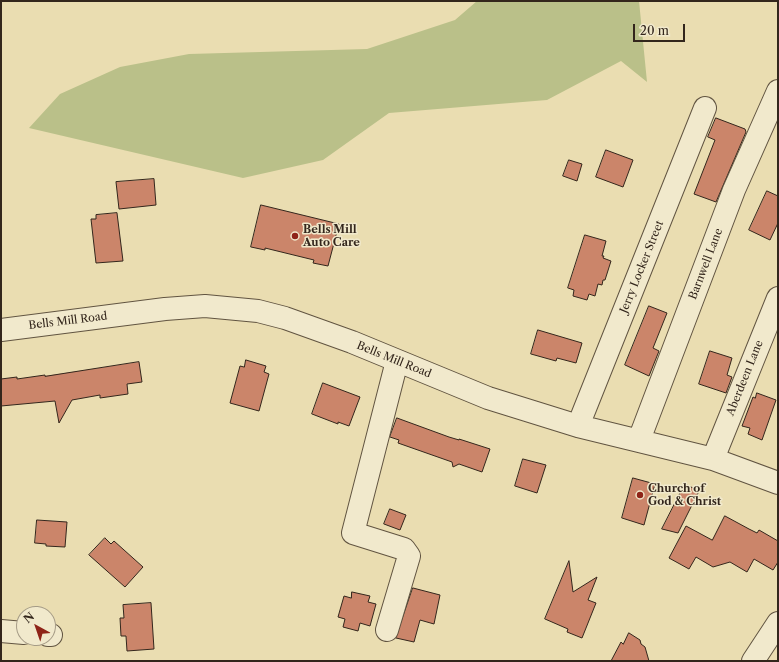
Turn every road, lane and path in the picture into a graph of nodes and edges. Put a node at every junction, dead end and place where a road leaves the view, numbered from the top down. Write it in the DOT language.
graph roads {
  1 [pos="778,91"];
  2 [pos="706,108"];
  3 [pos="778,298"];
  4 [pos="1,330"];
  5 [pos="397,361"];
  6 [pos="578,426"];
  7 [pos="640,440"];
  8 [pos="713,459"];
  9 [pos="778,483"];
  10 [pos="778,623"];
  11 [pos="387,630"];
  12 [pos="1,631"];
  13 [pos="16,632"];
  14 [pos="753,661"];
  1 -- 7 [label="street, Barnwell Lane"];
  2 -- 6 [label="street, Jerry Locker Street"];
  3 -- 8 [label="street, Aberdeen Lane"];
  4 -- 5 [label="street, Bells Mill Road"];
  5 -- 6 [label="street, Bells Mill Road"];
  5 -- 11 [label="street"];
  6 -- 7 [label="street, Bells Mill Road"];
  7 -- 8 [label="street, Bells Mill Road"];
  8 -- 9 [label="street, Bells Mill Road"];
  10 -- 14 [label="street"];
  12 -- 13 [label="street"];
}
